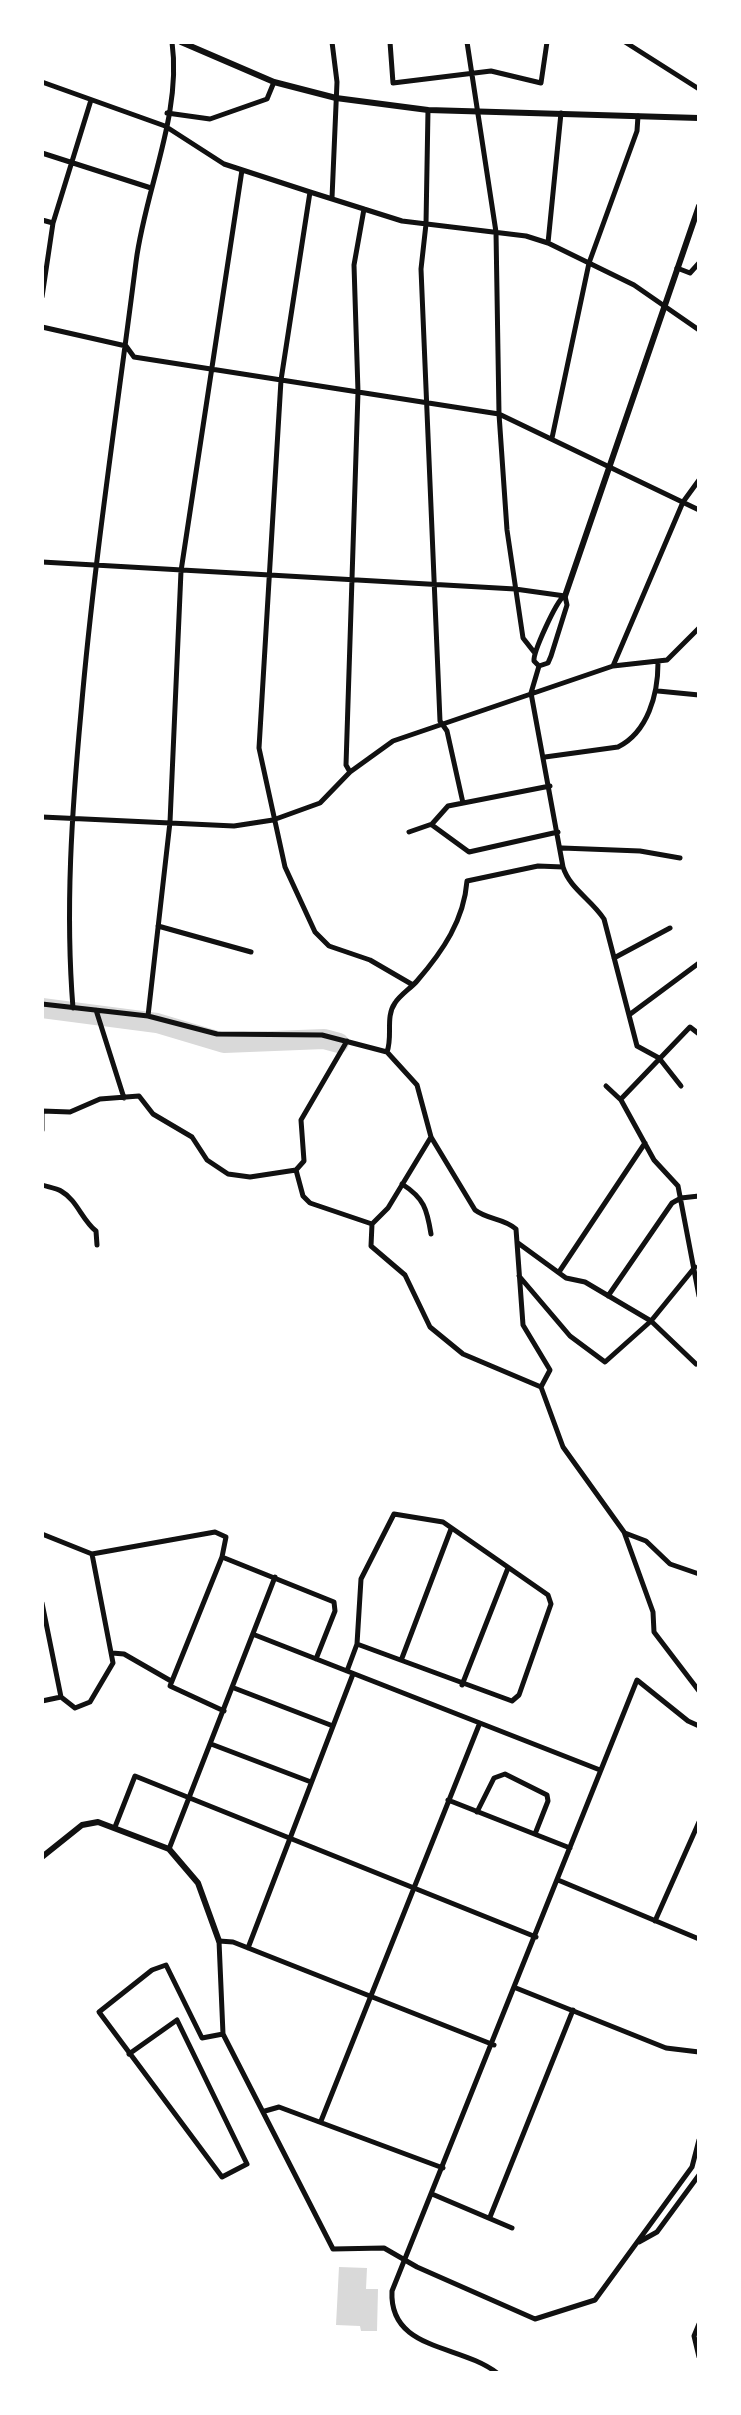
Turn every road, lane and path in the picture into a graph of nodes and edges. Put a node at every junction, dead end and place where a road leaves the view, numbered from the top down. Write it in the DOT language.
graph roads {
  1 [pos="172,42"];
  2 [pos="181,42"];
  3 [pos="332,42"];
  4 [pos="390,42"];
  5 [pos="467,42"];
  6 [pos="547,42"];
  7 [pos="625,42"];
  8 [pos="471,73"];
  9 [pos="42,82"];
  10 [pos="274,82"];
  11 [pos="699,89"];
  12 [pos="336,98"];
  13 [pos="91,100"];
  14 [pos="480,109"];
  15 [pos="428,110"];
  16 [pos="167,113"];
  17 [pos="561,113"];
  18 [pos="638,116"];
  19 [pos="699,118"];
  20 [pos="165,126"];
  21 [pos="42,153"];
  22 [pos="72,161"];
  23 [pos="242,170"];
  24 [pos="152,188"];
  25 [pos="310,192"];
  26 [pos="332,198"];
  27 [pos="699,206"];
  28 [pos="364,209"];
  29 [pos="42,220"];
  30 [pos="53,223"];
  31 [pos="426,224"];
  32 [pos="496,232"];
  33 [pos="548,243"];
  34 [pos="589,263"];
  35 [pos="699,263"];
  36 [pos="677,268"];
  37 [pos="42,297"];
  38 [pos="663,309"];
  39 [pos="42,327"];
  40 [pos="699,330"];
  41 [pos="126,346"];
  42 [pos="211,369"];
  43 [pos="281,380"];
  44 [pos="358,392"];
  45 [pos="427,403"];
  46 [pos="499,414"];
  47 [pos="552,438"];
  48 [pos="609,466"];
  49 [pos="699,480"];
  50 [pos="683,502"];
  51 [pos="699,510"];
  52 [pos="42,562"];
  53 [pos="94,565"];
  54 [pos="181,571"];
  55 [pos="267,576"];
  56 [pos="352,580"];
  57 [pos="434,584"];
  58 [pos="515,589"];
  59 [pos="565,596"];
  60 [pos="699,628"];
  61 [pos="534,652"];
  62 [pos="658,663"];
  63 [pos="539,666"];
  64 [pos="613,666"];
  65 [pos="658,691"];
  66 [pos="531,693"];
  67 [pos="699,695"];
  68 [pos="444,726"];
  69 [pos="545,757"];
  70 [pos="350,772"];
  71 [pos="550,786"];
  72 [pos="463,803"];
  73 [pos="42,817"];
  74 [pos="71,818"];
  75 [pos="273,820"];
  76 [pos="170,822"];
  77 [pos="432,824"];
  78 [pos="409,832"];
  79 [pos="558,832"];
  80 [pos="561,848"];
  81 [pos="680,858"];
  82 [pos="563,867"];
  83 [pos="158,926"];
  84 [pos="670,928"];
  85 [pos="251,952"];
  86 [pos="614,958"];
  87 [pos="699,963"];
  88 [pos="413,985"];
  89 [pos="42,1004"];
  90 [pos="73,1008"];
  91 [pos="96,1010"];
  92 [pos="629,1015"];
  93 [pos="148,1016"];
  94 [pos="699,1034"];
  95 [pos="347,1041"];
  96 [pos="387,1052"];
  97 [pos="659,1058"];
  98 [pos="606,1086"];
  99 [pos="681,1086"];
  100 [pos="124,1098"];
  101 [pos="621,1100"];
  102 [pos="42,1112"];
  103 [pos="42,1130"];
  104 [pos="431,1137"];
  105 [pos="645,1143"];
  106 [pos="296,1170"];
  107 [pos="402,1184"];
  108 [pos="42,1185"];
  109 [pos="699,1196"];
  110 [pos="681,1198"];
  111 [pos="372,1224"];
  112 [pos="431,1234"];
  113 [pos="517,1243"];
  114 [pos="97,1245"];
  115 [pos="695,1267"];
  116 [pos="559,1272"];
  117 [pos="519,1276"];
  118 [pos="608,1296"];
  119 [pos="699,1296"];
  120 [pos="651,1321"];
  121 [pos="696,1364"];
  122 [pos="541,1387"];
  123 [pos="451,1529"];
  124 [pos="624,1532"];
  125 [pos="42,1534"];
  126 [pos="92,1554"];
  127 [pos="222,1557"];
  128 [pos="508,1568"];
  129 [pos="699,1574"];
  130 [pos="275,1577"];
  131 [pos="42,1603"];
  132 [pos="255,1635"];
  133 [pos="357,1644"];
  134 [pos="112,1653"];
  135 [pos="402,1658"];
  136 [pos="316,1659"];
  137 [pos="350,1673"];
  138 [pos="171,1681"];
  139 [pos="462,1685"];
  140 [pos="234,1688"];
  141 [pos="699,1691"];
  142 [pos="61,1697"];
  143 [pos="42,1701"];
  144 [pos="224,1711"];
  145 [pos="479,1725"];
  146 [pos="333,1726"];
  147 [pos="699,1726"];
  148 [pos="211,1744"];
  149 [pos="600,1770"];
  150 [pos="311,1782"];
  151 [pos="189,1798"];
  152 [pos="448,1800"];
  153 [pos="477,1812"];
  154 [pos="699,1822"];
  155 [pos="115,1827"];
  156 [pos="535,1834"];
  157 [pos="288,1838"];
  158 [pos="570,1848"];
  159 [pos="169,1849"];
  160 [pos="42,1857"];
  161 [pos="558,1880"];
  162 [pos="414,1886"];
  163 [pos="655,1921"];
  164 [pos="536,1937"];
  165 [pos="699,1939"];
  166 [pos="219,1941"];
  167 [pos="248,1948"];
  168 [pos="516,1988"];
  169 [pos="371,1995"];
  170 [pos="573,2010"];
  171 [pos="223,2034"];
  172 [pos="494,2045"];
  173 [pos="699,2052"];
  174 [pos="129,2054"];
  175 [pos="265,2111"];
  176 [pos="321,2121"];
  177 [pos="699,2140"];
  178 [pos="443,2168"];
  179 [pos="699,2175"];
  180 [pos="432,2194"];
  181 [pos="490,2217"];
  182 [pos="512,2228"];
  183 [pos="636,2244"];
  184 [pos="402,2259"];
  185 [pos="699,2324"];
  186 [pos="699,2357"];
  187 [pos="497,2373"];
  1 -- 16 [label="street"];
  2 -- 10 [label="street"];
  3 -- 12 [label="street"];
  4 -- 8 [label="street"];
  5 -- 8 [label="street"];
  6 -- 8 [label="street"];
  7 -- 11 [label="street"];
  8 -- 14 [label="street"];
  9 -- 13 [label="street"];
  10 -- 12 [label="street"];
  10 -- 16 [label="street"];
  12 -- 15 [label="street"];
  12 -- 26 [label="street"];
  13 -- 20 [label="street"];
  13 -- 22 [label="street"];
  14 -- 15 [label="street"];
  14 -- 17 [label="street"];
  14 -- 32 [label="street"];
  15 -- 31 [label="street"];
  16 -- 20 [label="street"];
  17 -- 18 [label="street"];
  17 -- 33 [label="street"];
  18 -- 19 [label="street"];
  18 -- 34 [label="street"];
  20 -- 23 [label="street"];
  20 -- 24 [label="street"];
  21 -- 22 [label="street"];
  22 -- 24 [label="street"];
  22 -- 30 [label="street"];
  23 -- 25 [label="street"];
  23 -- 42 [label="street"];
  24 -- 41 [label="street"];
  25 -- 26 [label="street"];
  25 -- 43 [label="street"];
  26 -- 28 [label="street"];
  27 -- 36 [label="street"];
  28 -- 31 [label="street"];
  28 -- 44 [label="street"];
  29 -- 30 [label="street"];
  30 -- 37 [label="street"];
  31 -- 32 [label="street"];
  31 -- 45 [label="street"];
  32 -- 33 [label="street"];
  32 -- 46 [label="street"];
  33 -- 34 [label="street"];
  34 -- 38 [label="street"];
  34 -- 47 [label="street"];
  35 -- 36 [label="street"];
  36 -- 38 [label="street"];
  38 -- 40 [label="street"];
  38 -- 48 [label="street"];
  39 -- 41 [label="street"];
  41 -- 42 [label="street"];
  41 -- 53 [label="street"];
  42 -- 43 [label="street"];
  42 -- 54 [label="street"];
  43 -- 44 [label="street"];
  43 -- 55 [label="street"];
  44 -- 45 [label="street"];
  44 -- 56 [label="street"];
  45 -- 46 [label="street"];
  45 -- 57 [label="street"];
  46 -- 47 [label="street"];
  46 -- 58 [label="street"];
  47 -- 48 [label="street"];
  48 -- 50 [label="street"];
  48 -- 59 [label="street"];
  49 -- 50 [label="street"];
  50 -- 51 [label="street"];
  50 -- 64 [label="street"];
  52 -- 53 [label="street"];
  53 -- 54 [label="street"];
  53 -- 74 [label="street"];
  54 -- 55 [label="street"];
  54 -- 76 [label="street"];
  55 -- 56 [label="street"];
  55 -- 75 [label="street"];
  56 -- 57 [label="street"];
  56 -- 70 [label="street"];
  57 -- 58 [label="street"];
  57 -- 68 [label="street"];
  58 -- 59 [label="street"];
  58 -- 61 [label="street"];
  59 -- 61 [label="street"];
  59 -- 63 [label="street"];
  60 -- 62 [label="street"];
  61 -- 63 [label="street"];
  62 -- 64 [label="street"];
  62 -- 65 [label="street"];
  63 -- 66 [label="street"];
  64 -- 66 [label="street"];
  65 -- 67 [label="street"];
  65 -- 69 [label="street"];
  66 -- 68 [label="street"];
  66 -- 69 [label="street"];
  68 -- 70 [label="street"];
  68 -- 72 [label="street"];
  69 -- 71 [label="street"];
  70 -- 75 [label="street"];
  71 -- 72 [label="street"];
  71 -- 79 [label="street"];
  72 -- 77 [label="street"];
  73 -- 74 [label="street"];
  74 -- 76 [label="street"];
  74 -- 90 [label="street"];
  75 -- 76 [label="street"];
  75 -- 88 [label="street"];
  76 -- 83 [label="street"];
  77 -- 78 [label="street"];
  77 -- 79 [label="street"];
  79 -- 80 [label="street"];
  80 -- 81 [label="street"];
  80 -- 82 [label="street"];
  82 -- 86 [label="street"];
  82 -- 88 [label="street"];
  83 -- 85 [label="street"];
  83 -- 93 [label="street"];
  84 -- 86 [label="street"];
  86 -- 92 [label="street"];
  87 -- 92 [label="street"];
  88 -- 96 [label="street"];
  89 -- 90 [label="street"];
  90 -- 91 [label="street"];
  91 -- 93 [label="street"];
  91 -- 100 [label="street"];
  92 -- 97 [label="street"];
  93 -- 95 [label="street"];
  94 -- 97 [label="street"];
  95 -- 96 [label="street"];
  95 -- 106 [label="street"];
  96 -- 104 [label="street"];
  97 -- 99 [label="street"];
  97 -- 101 [label="street"];
  98 -- 101 [label="street"];
  100 -- 102 [label="street"];
  100 -- 106 [label="street"];
  101 -- 105 [label="street"];
  102 -- 103 [label="street"];
  104 -- 107 [label="street"];
  104 -- 113 [label="street"];
  105 -- 110 [label="street"];
  105 -- 116 [label="street"];
  106 -- 111 [label="street"];
  107 -- 111 [label="street"];
  107 -- 112 [label="street"];
  108 -- 114 [label="street"];
  109 -- 110 [label="street"];
  110 -- 115 [label="street"];
  110 -- 118 [label="street"];
  111 -- 122 [label="street"];
  113 -- 116 [label="street"];
  113 -- 117 [label="street"];
  115 -- 119 [label="street"];
  115 -- 120 [label="street"];
  116 -- 118 [label="street"];
  117 -- 120 [label="street"];
  117 -- 122 [label="street"];
  118 -- 120 [label="street"];
  120 -- 121 [label="street"];
  122 -- 124 [label="street"];
  123 -- 128 [label="street"];
  123 -- 133 [label="street"];
  123 -- 135 [label="street"];
  124 -- 129 [label="street"];
  124 -- 141 [label="street"];
  125 -- 126 [label="street"];
  126 -- 127 [label="street"];
  126 -- 134 [label="street"];
  127 -- 130 [label="street"];
  127 -- 138 [label="street"];
  128 -- 139 [label="street"];
  128 -- 139 [label="street"];
  130 -- 132 [label="street"];
  130 -- 136 [label="street"];
  131 -- 142 [label="street"];
  132 -- 136 [label="street"];
  132 -- 140 [label="street"];
  133 -- 135 [label="street"];
  133 -- 137 [label="street"];
  134 -- 138 [label="street"];
  134 -- 142 [label="street"];
  135 -- 139 [label="street"];
  136 -- 137 [label="street"];
  137 -- 145 [label="street"];
  137 -- 146 [label="street"];
  138 -- 144 [label="street"];
  140 -- 144 [label="street"];
  140 -- 146 [label="street"];
  142 -- 143 [label="street"];
  144 -- 148 [label="street"];
  145 -- 149 [label="street"];
  145 -- 152 [label="street"];
  146 -- 150 [label="street"];
  147 -- 149 [label="street"];
  148 -- 150 [label="street"];
  148 -- 151 [label="street"];
  149 -- 158 [label="street"];
  150 -- 157 [label="street"];
  151 -- 155 [label="street"];
  151 -- 157 [label="street"];
  151 -- 159 [label="street"];
  152 -- 153 [label="street"];
  152 -- 162 [label="street"];
  153 -- 156 [label="street"];
  153 -- 156 [label="street"];
  154 -- 163 [label="street"];
  155 -- 159 [label="street"];
  155 -- 160 [label="street"];
  156 -- 158 [label="street"];
  157 -- 162 [label="street"];
  157 -- 167 [label="street"];
  158 -- 161 [label="street"];
  159 -- 166 [label="street"];
  161 -- 163 [label="street"];
  161 -- 164 [label="street"];
  162 -- 164 [label="street"];
  162 -- 169 [label="street"];
  163 -- 165 [label="street"];
  164 -- 168 [label="street"];
  166 -- 167 [label="street"];
  166 -- 171 [label="street"];
  167 -- 169 [label="street"];
  168 -- 170 [label="street"];
  168 -- 172 [label="street"];
  169 -- 172 [label="street"];
  169 -- 176 [label="street"];
  170 -- 173 [label="street"];
  170 -- 181 [label="street"];
  171 -- 174 [label="street"];
  171 -- 175 [label="street"];
  172 -- 178 [label="street"];
  174 -- 174 [label="street"];
  175 -- 176 [label="street"];
  175 -- 184 [label="street"];
  176 -- 178 [label="street"];
  177 -- 183 [label="street"];
  178 -- 180 [label="street"];
  179 -- 183 [label="street"];
  180 -- 181 [label="street"];
  180 -- 184 [label="street"];
  181 -- 182 [label="street"];
  183 -- 184 [label="street"];
  184 -- 187 [label="street"];
  185 -- 186 [label="street"];
}
